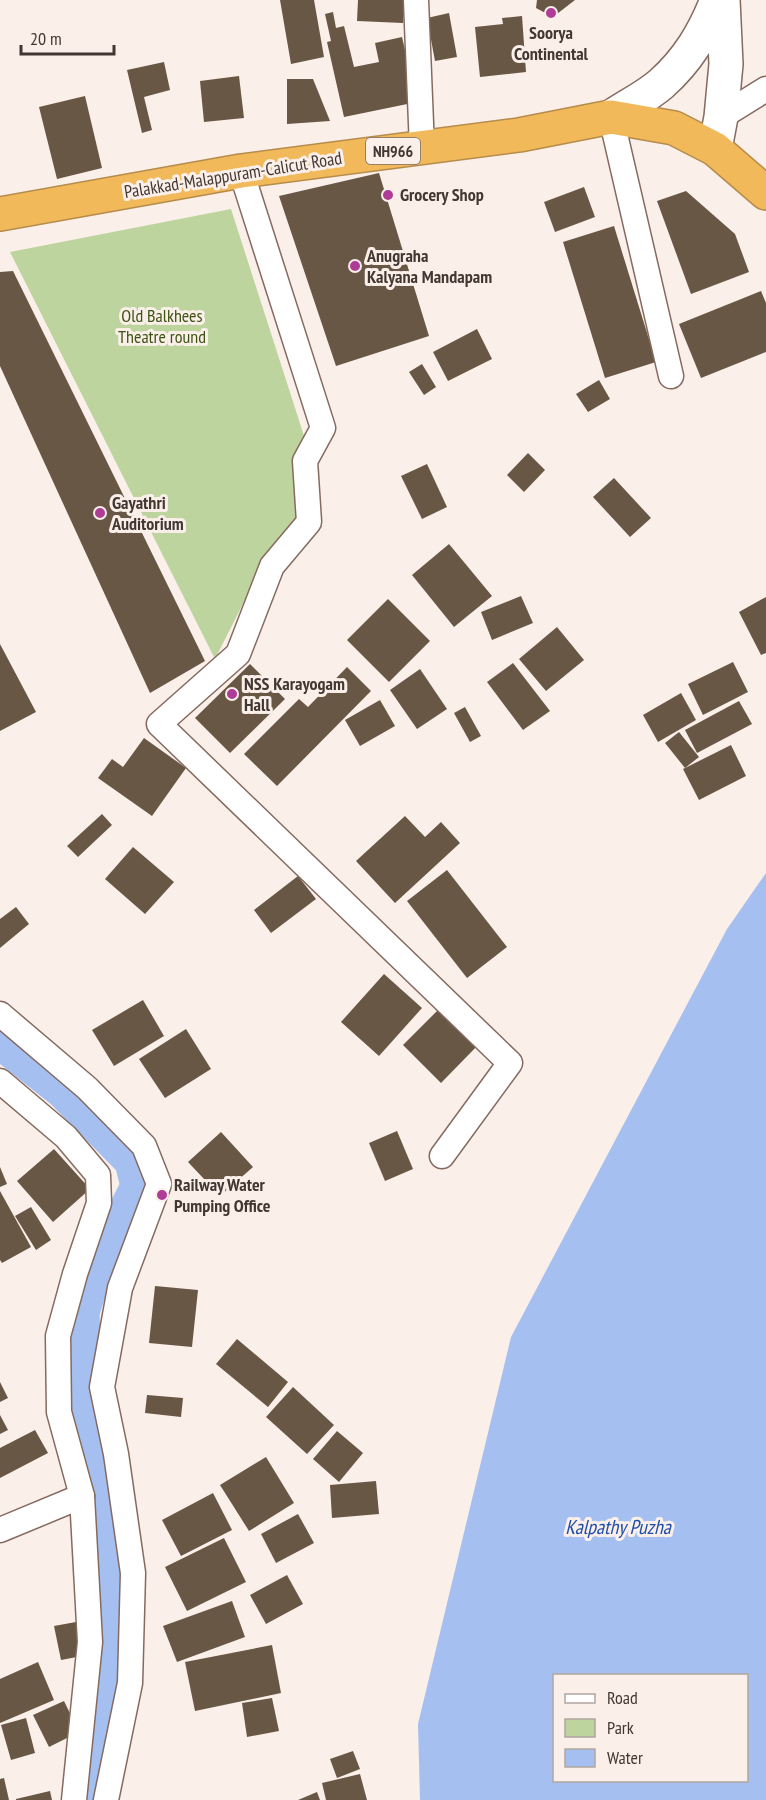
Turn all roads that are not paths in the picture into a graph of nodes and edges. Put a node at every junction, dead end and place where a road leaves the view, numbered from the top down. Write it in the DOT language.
graph roads {
  1 [pos="416,0"];
  2 [pos="717,0"];
  3 [pos="723,0"];
  4 [pos="766,89"];
  5 [pos="610,117"];
  6 [pos="721,117"];
  7 [pos="422,148"];
  8 [pos="715,149"];
  9 [pos="241,171"];
  10 [pos="766,193"];
  11 [pos="0,214"];
  12 [pos="671,376"];
  13 [pos="0,1014"];
  14 [pos="0,1082"];
  15 [pos="442,1156"];
  16 [pos="82,1496"];
  17 [pos="0,1530"];
  18 [pos="74,1800"];
  19 [pos="106,1800"];
  1 -- 7 [label="street"];
  2 -- 5 [label="main road"];
  3 -- 6 [label="main road"];
  4 -- 6 [label="street"];
  5 -- 7 [label="highway, Palakkad-Malappuram-Calicut Road / NH966"];
  5 -- 8 [label="highway, Palakkad-Malappuram-Calicut Road / NH966"];
  5 -- 12 [label="street"];
  6 -- 8 [label="main road"];
  7 -- 9 [label="highway, Palakkad-Malappuram-Calicut Road / NH966"];
  8 -- 10 [label="highway, Palakkad-Malappuram-Calicut Road / NH966"];
  9 -- 11 [label="highway, Palakkad-Malappuram-Calicut Road / NH966"];
  9 -- 15 [label="street"];
  13 -- 19 [label="street"];
  14 -- 16 [label="street"];
  16 -- 17 [label="street"];
  16 -- 18 [label="street"];
}
